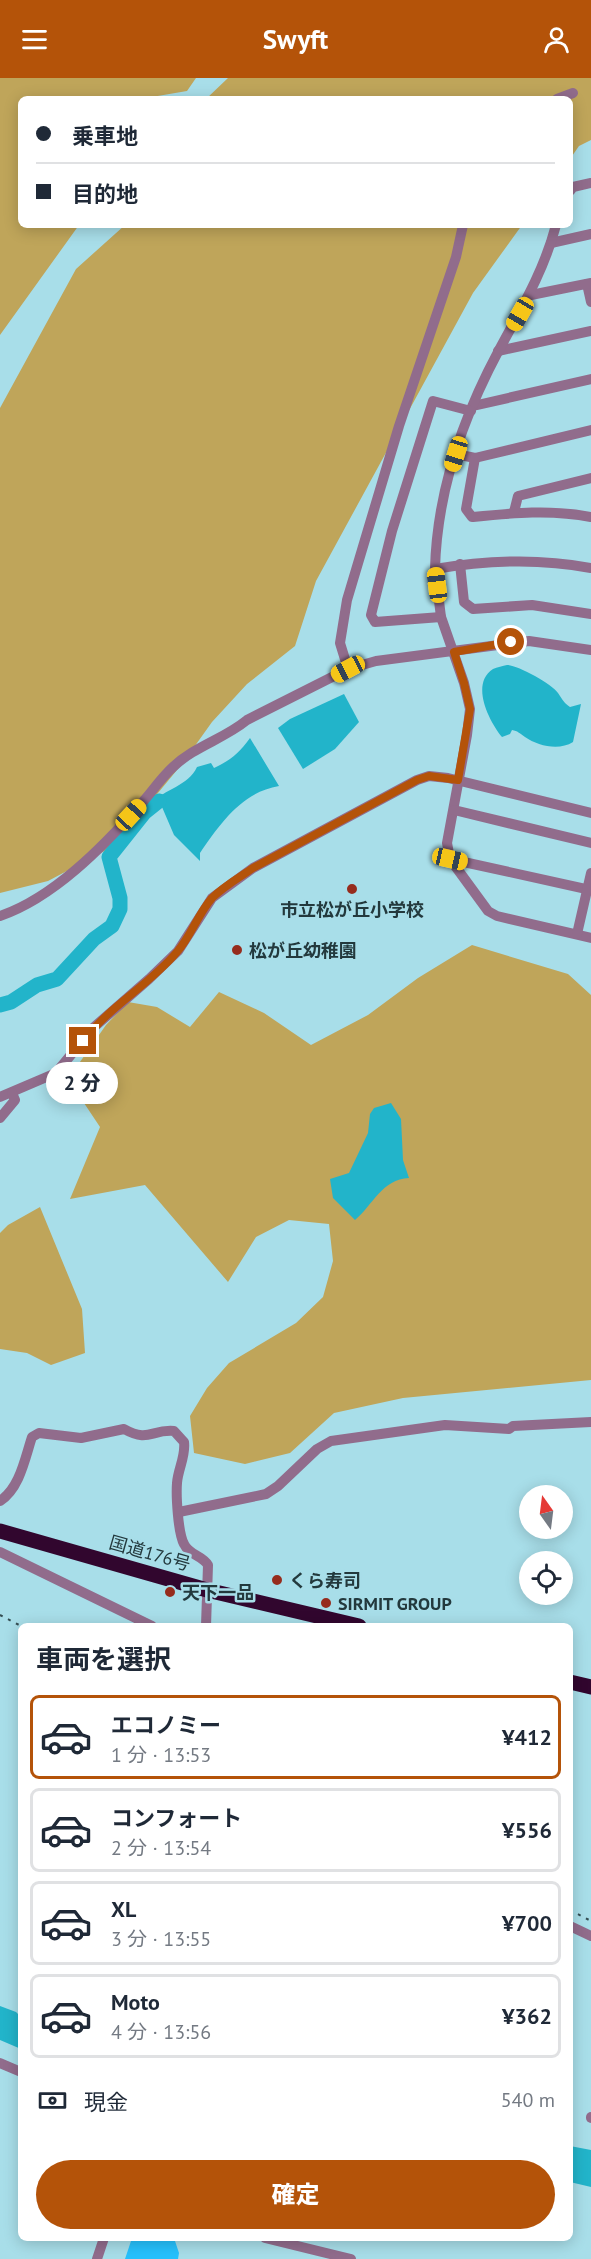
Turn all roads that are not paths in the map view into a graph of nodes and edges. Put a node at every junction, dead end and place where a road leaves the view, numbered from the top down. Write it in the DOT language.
graph roads {
  1 [pos="573,93"];
  2 [pos="565,96"];
  3 [pos="591,183"];
  4 [pos="573,187"];
  5 [pos="462,228"];
  6 [pos="555,228"];
  7 [pos="591,234"];
  8 [pos="551,243"];
  9 [pos="589,284"];
  10 [pos="531,295"];
  11 [pos="591,302"];
  12 [pos="591,331"];
  13 [pos="498,351"];
  14 [pos="591,379"];
  15 [pos="472,408"];
  16 [pos="591,430"];
  17 [pos="456,454"];
  18 [pos="475,458"];
  19 [pos="591,478"];
  20 [pos="514,512"];
  21 [pos="591,517"];
  22 [pos="460,564"];
  23 [pos="591,568"];
  24 [pos="435,569"];
  25 [pos="591,614"];
  26 [pos="441,617"];
  27 [pos="591,650"];
  28 [pos="454,652"];
  29 [pos="348,669"];
  30 [pos="458,780"];
  31 [pos="454,810"];
  32 [pos="591,813"];
  33 [pos="591,843"];
  34 [pos="450,859"];
  35 [pos="591,873"];
  36 [pos="590,890"];
  37 [pos="0,916"];
  38 [pos="577,934"];
  39 [pos="591,938"];
  40 [pos="591,945"];
  41 [pos="12,1093"];
  42 [pos="0,1096"];
  43 [pos="0,1118"];
  44 [pos="591,1422"];
  45 [pos="0,1501"];
  46 [pos="179,1512"];
  47 [pos="0,1531"];
  48 [pos="0,1552"];
  49 [pos="207,1590"];
  50 [pos="146,1623"];
  51 [pos="206,1623"];
  52 [pos="346,1623"];
  53 [pos="573,1683"];
  54 [pos="591,1687"];
  55 [pos="573,1927"];
  56 [pos="591,1936"];
  57 [pos="0,2063"];
  58 [pos="18,2071"];
  59 [pos="103,2241"];
  60 [pos="277,2241"];
  61 [pos="97,2259"];
  62 [pos="351,2259"];
  1 -- 2 [label="street"];
  3 -- 4 [label="street"];
  5 -- 29 [label="street"];
  6 -- 8 [label="street"];
  7 -- 8 [label="street"];
  8 -- 10 [label="street"];
  9 -- 10 [label="street"];
  9 -- 11 [label="street"];
  10 -- 13 [label="street"];
  12 -- 13 [label="street"];
  13 -- 15 [label="street"];
  14 -- 15 [label="street"];
  15 -- 17 [label="street"];
  15 -- 26 [label="street"];
  16 -- 18 [label="street"];
  17 -- 18 [label="street"];
  17 -- 24 [label="street"];
  18 -- 20 [label="street"];
  19 -- 20 [label="street"];
  20 -- 21 [label="street"];
  22 -- 23 [label="street"];
  22 -- 24 [label="street"];
  22 -- 25 [label="street"];
  24 -- 26 [label="street"];
  26 -- 28 [label="street"];
  27 -- 28 [label="street"];
  28 -- 29 [label="street"];
  28 -- 30 [label="street"];
  29 -- 37 [label="street"];
  30 -- 31 [label="street"];
  30 -- 32 [label="street"];
  30 -- 41 [label="street"];
  31 -- 33 [label="street"];
  31 -- 34 [label="street"];
  34 -- 36 [label="street"];
  34 -- 38 [label="street"];
  35 -- 36 [label="street"];
  36 -- 38 [label="street"];
  38 -- 39 [label="street"];
  38 -- 40 [label="street"];
  41 -- 42 [label="street"];
  41 -- 43 [label="street"];
  44 -- 46 [label="street"];
  45 -- 46 [label="street"];
  46 -- 49 [label="street"];
  47 -- 49 [label="highway, 国道176号"];
  48 -- 50 [label="street"];
  49 -- 51 [label="street"];
  49 -- 52 [label="highway, 国道176号"];
  53 -- 54 [label="highway"];
  55 -- 56 [label="street"];
  57 -- 58 [label="street"];
  59 -- 61 [label="street"];
  60 -- 62 [label="street"];
}
